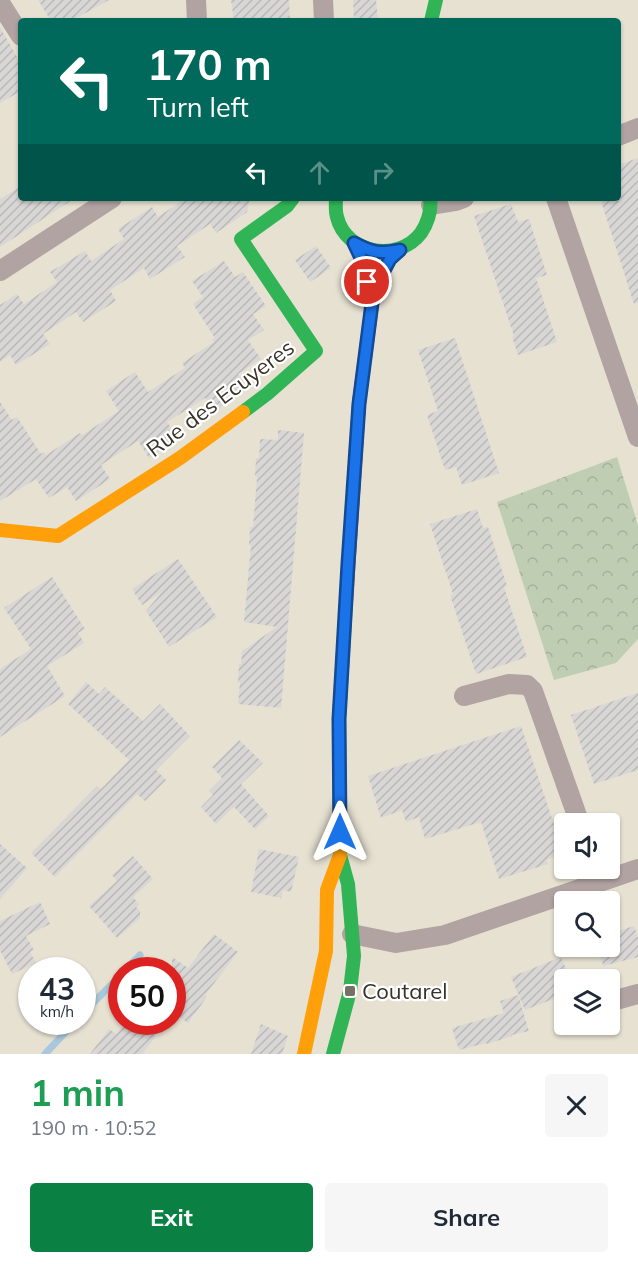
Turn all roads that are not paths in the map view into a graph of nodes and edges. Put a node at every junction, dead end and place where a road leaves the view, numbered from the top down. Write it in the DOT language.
graph roads {
  1 [pos="196,0"];
  2 [pos="323,0"];
  3 [pos="436,0"];
  4 [pos="0,3"];
  5 [pos="197,18"];
  6 [pos="324,18"];
  7 [pos="432,18"];
  8 [pos="18,31"];
  9 [pos="638,128"];
  10 [pos="621,135"];
  11 [pos="107,201"];
  12 [pos="291,201"];
  13 [pos="336,201"];
  14 [pos="431,201"];
  15 [pos="456,201"];
  16 [pos="557,201"];
  17 [pos="354,243"];
  18 [pos="400,250"];
  19 [pos="363,262"];
  20 [pos="0,271"];
  21 [pos="367,282"];
  22 [pos="372,303"];
  23 [pos="638,437"];
  24 [pos="0,521"];
  25 [pos="0,528"];
  26 [pos="464,696"];
  27 [pos="576,813"];
  28 [pos="340,855"];
  29 [pos="638,869"];
  30 [pos="620,872"];
  31 [pos="588,879"];
  32 [pos="352,934"];
  33 [pos="638,994"];
  34 [pos="620,999"];
  35 [pos="304,1054"];
  36 [pos="333,1054"];
  1 -- 5 [label="street"];
  2 -- 6 [label="street"];
  3 -- 7 [label="main road"];
  4 -- 8 [label="street"];
  9 -- 10 [label="street"];
  11 -- 20 [label="street"];
  12 -- 25 [label="main road, Rue des Ecuyeres"];
  13 -- 17 [label="main road"];
  14 -- 15 [label="street"];
  14 -- 18 [label="main road"];
  16 -- 23 [label="street"];
  17 -- 18 [label="main road"];
  17 -- 19 [label="main road"];
  18 -- 22 [label="main road"];
  21 -- 22 [label="main road"];
  22 -- 28 [label="main road"];
  24 -- 25 [label="street"];
  26 -- 27 [label="street"];
  28 -- 32 [label="main road"];
  28 -- 35 [label="main road"];
  29 -- 30 [label="street"];
  31 -- 32 [label="street"];
  32 -- 36 [label="main road"];
  33 -- 34 [label="street"];
}
